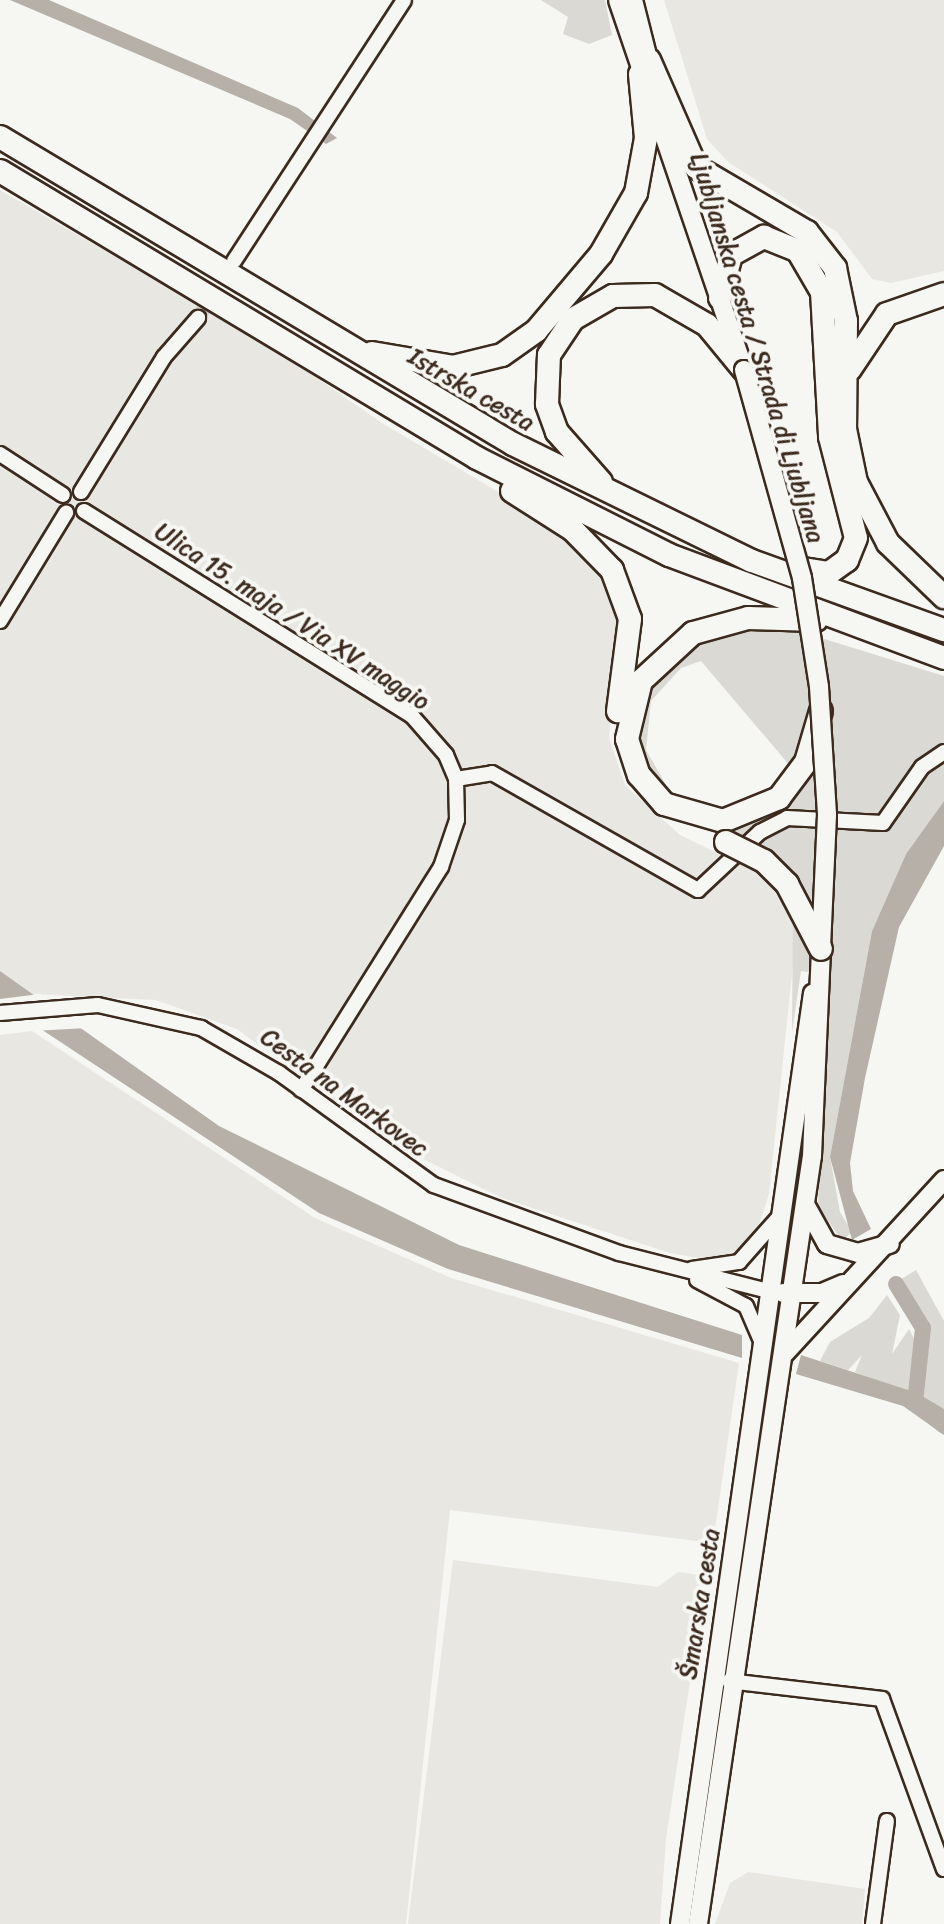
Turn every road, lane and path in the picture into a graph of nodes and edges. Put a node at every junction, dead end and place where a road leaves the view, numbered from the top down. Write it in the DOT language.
graph roads {
  1 [pos="404,0"];
  2 [pos="610,0"];
  3 [pos="618,0"];
  4 [pos="633,0"];
  5 [pos="622,24"];
  6 [pos="645,67"];
  7 [pos="0,137"];
  8 [pos="0,171"];
  9 [pos="234,261"];
  10 [pos="944,294"];
  11 [pos="720,298"];
  12 [pos="198,318"];
  13 [pos="343,345"];
  14 [pos="744,370"];
  15 [pos="848,373"];
  16 [pos="0,454"];
  17 [pos="477,458"];
  18 [pos="81,492"];
  19 [pos="63,495"];
  20 [pos="620,499"];
  21 [pos="84,511"];
  22 [pos="66,513"];
  23 [pos="752,561"];
  24 [pos="944,597"];
  25 [pos="826,618"];
  26 [pos="0,621"];
  27 [pos="944,630"];
  28 [pos="944,658"];
  29 [pos="821,710"];
  30 [pos="944,752"];
  31 [pos="456,779"];
  32 [pos="729,840"];
  33 [pos="821,949"];
  34 [pos="819,973"];
  35 [pos="0,1013"];
  36 [pos="301,1090"];
  37 [pos="944,1180"];
  38 [pos="785,1200"];
  39 [pos="805,1204"];
  40 [pos="892,1243"];
  41 [pos="680,1270"];
  42 [pos="861,1275"];
  43 [pos="772,1292"];
  44 [pos="792,1295"];
  45 [pos="764,1349"];
  46 [pos="782,1359"];
  47 [pos="729,1681"];
  48 [pos="887,1821"];
  49 [pos="944,1869"];
  50 [pos="680,1924"];
  51 [pos="698,1924"];
  52 [pos="873,1924"];
  1 -- 9 [label="street"];
  2 -- 5 [label="main road"];
  3 -- 5 [label="main road, Ljubljanska cesta / Strada di Ljubljana"];
  4 -- 6 [label="main road, Ljubljanska cesta / Strada di Ljubljana"];
  5 -- 6 [label="main road, Ljubljanska cesta / Strada di Ljubljana"];
  6 -- 11 [label="main road, Ljubljanska cesta / Strada di Ljubljana"];
  6 -- 13 [label="highway"];
  6 -- 15 [label="highway"];
  7 -- 13 [label="highway, Istrska cesta"];
  8 -- 17 [label="highway"];
  10 -- 15 [label="highway"];
  11 -- 14 [label="main road, Ljubljanska cesta / Strada di Ljubljana"];
  11 -- 23 [label="highway"];
  12 -- 18 [label="street"];
  13 -- 20 [label="highway, Istrska cesta"];
  14 -- 20 [label="highway"];
  14 -- 29 [label="main road, Ljubljanska cesta / Strada di Ljubljana, bridge"];
  15 -- 24 [label="highway"];
  16 -- 19 [label="street"];
  17 -- 25 [label="highway"];
  17 -- 32 [label="highway"];
  18 -- 19 [label="street"];
  18 -- 21 [label="street"];
  19 -- 22 [label="street"];
  20 -- 23 [label="highway, Istrska cesta"];
  21 -- 22 [label="street"];
  21 -- 31 [label="street, Ulica 15. maja / Via XV maggio"];
  22 -- 26 [label="street"];
  23 -- 27 [label="highway, Istrska cesta"];
  25 -- 28 [label="highway"];
  25 -- 32 [label="highway"];
  29 -- 32 [label="highway"];
  29 -- 33 [label="main road, Ljubljanska cesta / Strada di Ljubljana, bridge"];
  30 -- 32 [label="street"];
  31 -- 32 [label="street"];
  31 -- 36 [label="street"];
  32 -- 33 [label="highway, bridge"];
  33 -- 34 [label="main road, Ljubljanska cesta / Strada di Ljubljana"];
  34 -- 38 [label="main road, Ljubljanska cesta / Strada di Ljubljana"];
  34 -- 39 [label="main road, Ljubljanska cesta / Strada di Ljubljana"];
  35 -- 36 [label="street, Cesta na Markovec"];
  36 -- 41 [label="street, Cesta na Markovec"];
  37 -- 40 [label="main road"];
  38 -- 41 [label="street"];
  38 -- 43 [label="main road, Ljubljanska cesta / Strada di Ljubljana"];
  39 -- 40 [label="main road"];
  39 -- 44 [label="main road, Ljubljanska cesta / Strada di Ljubljana"];
  40 -- 42 [label="main road"];
  41 -- 43 [label="street, Cesta na Markovec"];
  41 -- 45 [label="street"];
  42 -- 44 [label="main road, Cesta na Markovec"];
  42 -- 46 [label="main road"];
  43 -- 44 [label="main road, Cesta na Markovec"];
  43 -- 45 [label="main road, Šmarska cesta"];
  44 -- 46 [label="main road, Šmarska cesta"];
  45 -- 50 [label="main road, Šmarska cesta"];
  46 -- 47 [label="main road, Šmarska cesta"];
  47 -- 49 [label="street"];
  47 -- 51 [label="main road, Šmarska cesta"];
  48 -- 52 [label="street"];
}
